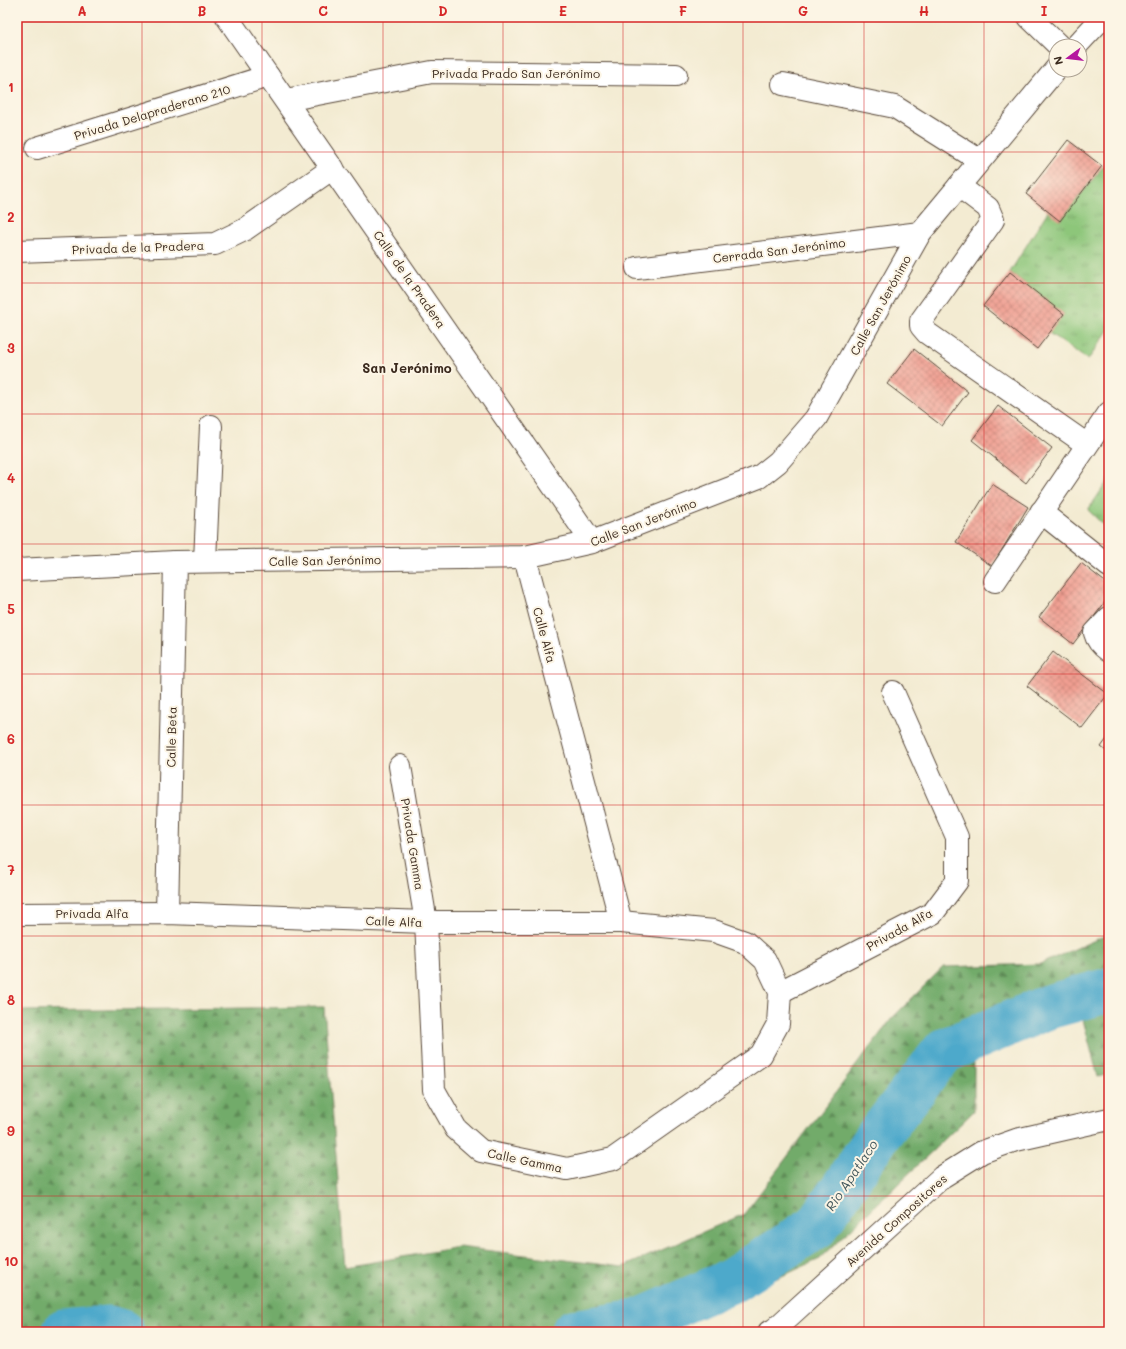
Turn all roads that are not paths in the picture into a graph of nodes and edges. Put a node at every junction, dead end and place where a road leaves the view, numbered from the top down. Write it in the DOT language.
graph roads {
  1 [pos="227,17"];
  2 [pos="1029,17"];
  3 [pos="1103,17"];
  4 [pos="1051,38"];
  5 [pos="1083,38"];
  6 [pos="676,75"];
  7 [pos="268,76"];
  8 [pos="1048,78"];
  9 [pos="783,84"];
  10 [pos="286,100"];
  11 [pos="37,148"];
  12 [pos="979,160"];
  13 [pos="333,168"];
  14 [pos="959,186"];
  15 [pos="920,233"];
  16 [pos="17,251"];
  17 [pos="637,268"];
  18 [pos="1109,413"];
  19 [pos="211,426"];
  20 [pos="1086,444"];
  21 [pos="1041,512"];
  22 [pos="592,542"];
  23 [pos="524,557"];
  24 [pos="175,562"];
  25 [pos="205,562"];
  26 [pos="1109,566"];
  27 [pos="17,570"];
  28 [pos="995,581"];
  29 [pos="1109,618"];
  30 [pos="1109,650"];
  31 [pos="894,692"];
  32 [pos="400,766"];
  33 [pos="167,913"];
  34 [pos="17,914"];
  35 [pos="426,922"];
  36 [pos="621,922"];
  37 [pos="780,992"];
  38 [pos="1109,1119"];
  39 [pos="773,1331"];
  1 -- 7 [label="street, Calle de la Pradera"];
  2 -- 4 [label="street"];
  3 -- 5 [label="street"];
  6 -- 10 [label="street, Privada Prado San Jerónimo"];
  7 -- 10 [label="street, Calle de la Pradera"];
  7 -- 11 [label="street, Privada Delapraderano 210"];
  8 -- 12 [label="street, Calle San Jerónimo"];
  9 -- 12 [label="street"];
  10 -- 13 [label="street, Calle de la Pradera"];
  12 -- 14 [label="street, Calle San Jerónimo"];
  13 -- 16 [label="street, Privada de la Pradera"];
  13 -- 22 [label="street, Calle de la Pradera"];
  14 -- 15 [label="street, Calle San Jerónimo"];
  14 -- 20 [label="street"];
  15 -- 17 [label="street, Cerrada San Jerónimo"];
  15 -- 22 [label="street, Calle San Jerónimo"];
  18 -- 20 [label="street"];
  19 -- 25 [label="street"];
  20 -- 21 [label="street"];
  21 -- 26 [label="street"];
  21 -- 28 [label="street"];
  22 -- 23 [label="street, Calle San Jerónimo"];
  23 -- 25 [label="street, Calle San Jerónimo"];
  23 -- 36 [label="street, Calle Alfa"];
  24 -- 25 [label="street, Calle San Jerónimo"];
  24 -- 27 [label="street, Calle San Jerónimo"];
  24 -- 33 [label="street, Calle Beta"];
  29 -- 30 [label="street"];
  31 -- 37 [label="street, Privada Alfa"];
  32 -- 35 [label="street, Privada Gamma"];
  33 -- 34 [label="street, Privada Alfa"];
  33 -- 35 [label="street, Calle Alfa"];
  35 -- 36 [label="street, Calle Alfa"];
  35 -- 37 [label="street, Calle Gamma"];
  36 -- 37 [label="street, Calle Alfa"];
  38 -- 39 [label="street, Avenida Compositores"];
}
